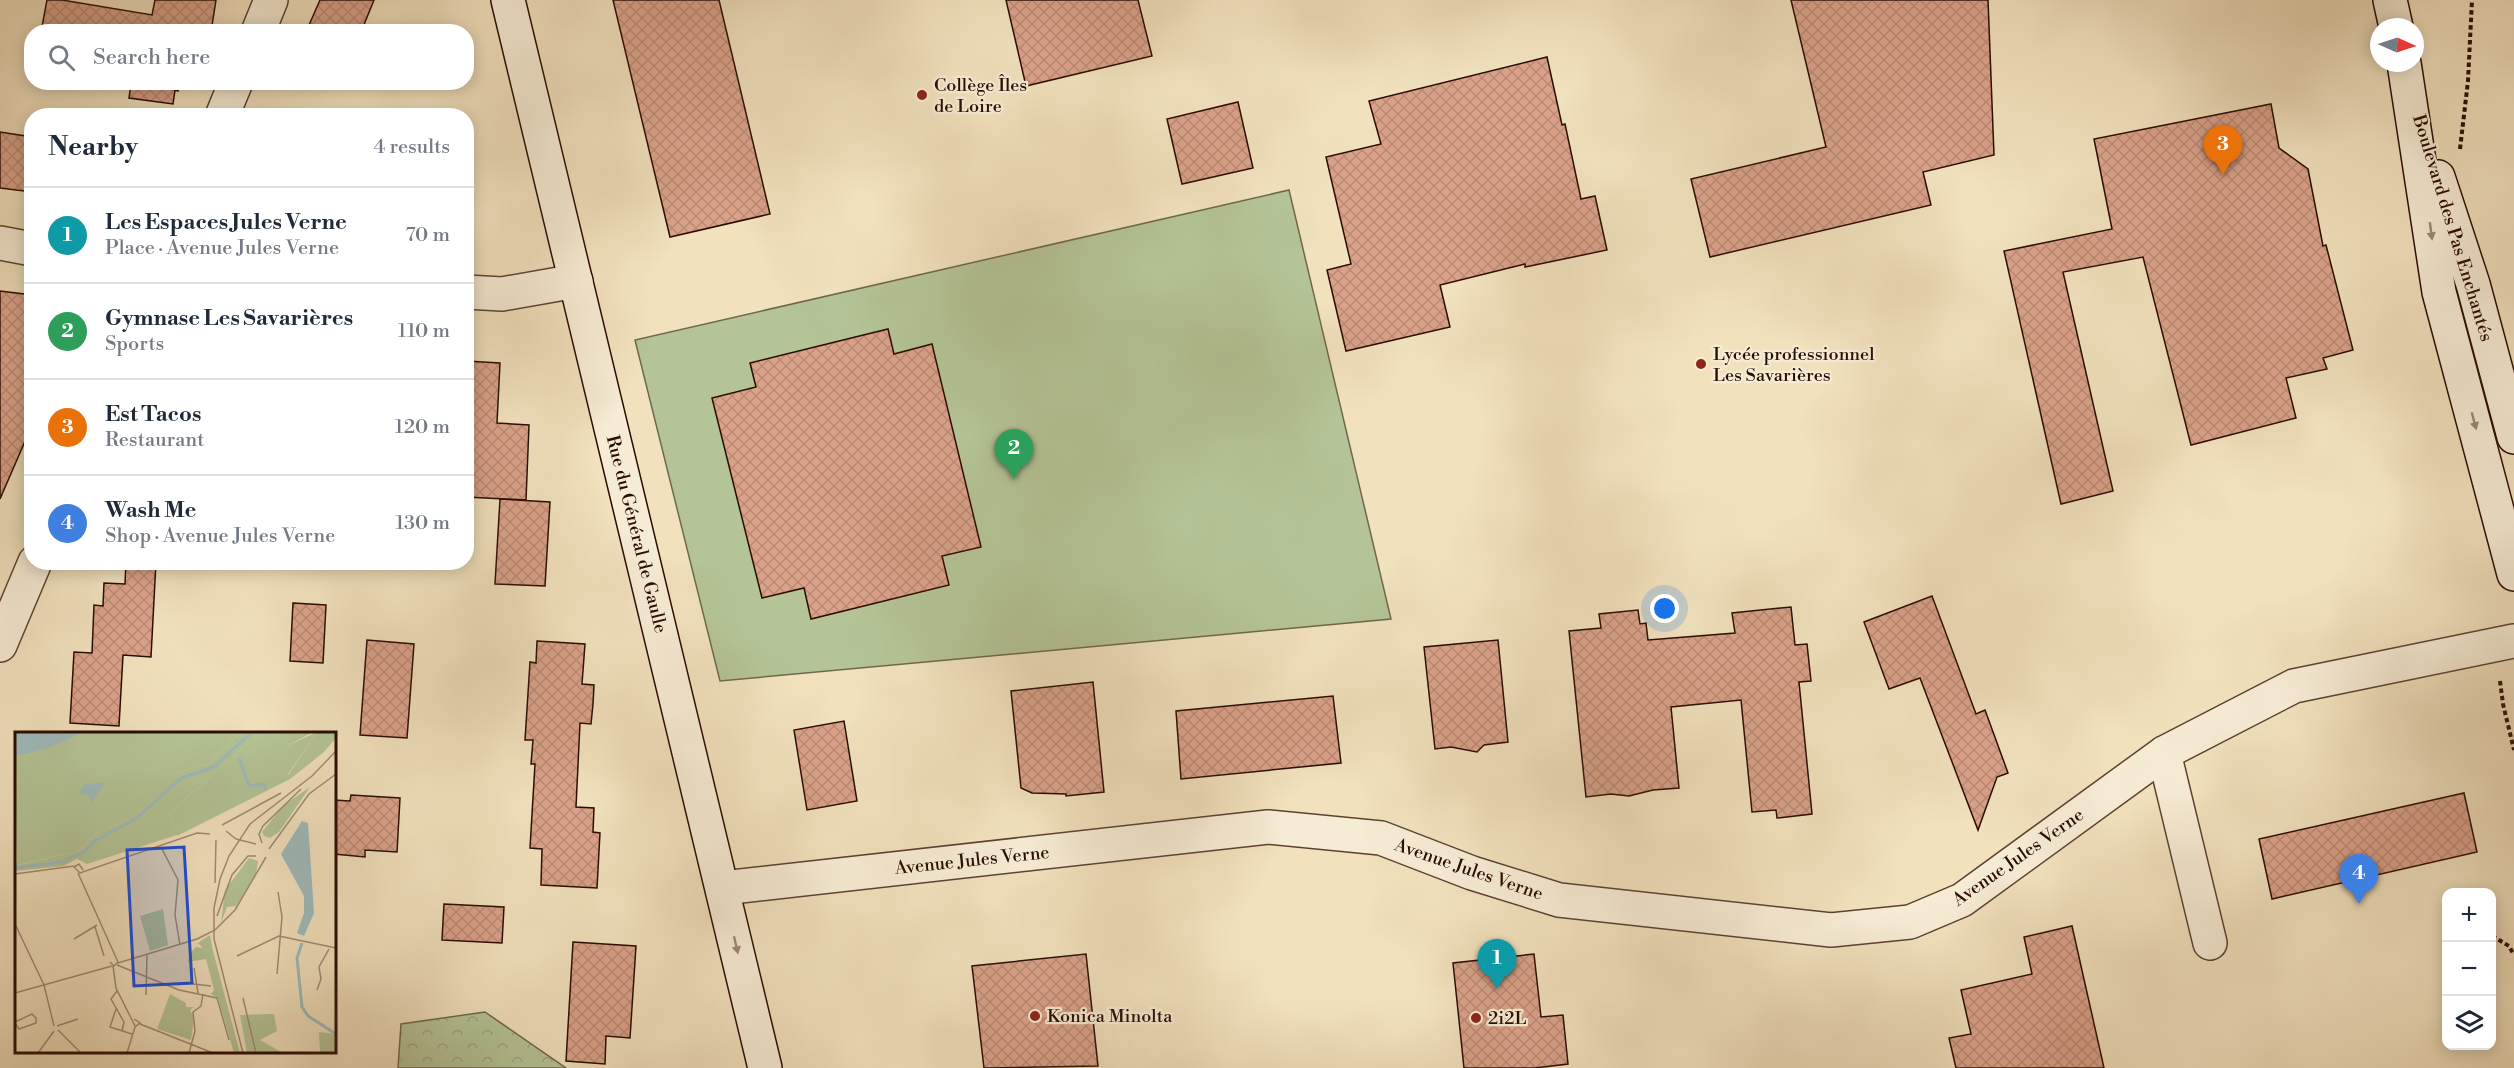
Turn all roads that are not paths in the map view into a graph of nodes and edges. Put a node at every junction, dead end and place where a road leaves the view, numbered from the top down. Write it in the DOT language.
graph roads {
  1 [pos="271,0"];
  2 [pos="508,0"];
  3 [pos="2390,0"];
  4 [pos="2394,18"];
  5 [pos="261,24"];
  6 [pos="2407,76"];
  7 [pos="233,90"];
  8 [pos="225,108"];
  9 [pos="0,243"];
  10 [pos="24,248"];
  11 [pos="576,281"];
  12 [pos="474,292"];
  13 [pos="2514,437"];
  14 [pos="32,570"];
  15 [pos="2514,574"];
  16 [pos="2505,643"];
  17 [pos="0,645"];
  18 [pos="2164,753"];
  19 [pos="723,888"];
  20 [pos="2210,943"];
  21 [pos="765,1068"];
  1 -- 5 [label="street"];
  2 -- 11 [label="street, Rue du Général de Gaulle"];
  3 -- 4 [label="street"];
  6 -- 13 [label="street, Boulevard des Pas Enchantés"];
  6 -- 15 [label="street, Boulevard des Pas Enchantés, one-way"];
  7 -- 8 [label="street"];
  9 -- 10 [label="street"];
  11 -- 12 [label="street"];
  11 -- 19 [label="street, Rue du Général de Gaulle"];
  14 -- 17 [label="street"];
  16 -- 18 [label="street, Avenue Jules Verne"];
  18 -- 19 [label="street, Avenue Jules Verne"];
  18 -- 20 [label="street"];
  19 -- 21 [label="street, Rue du Général de Gaulle, one-way"];
}
